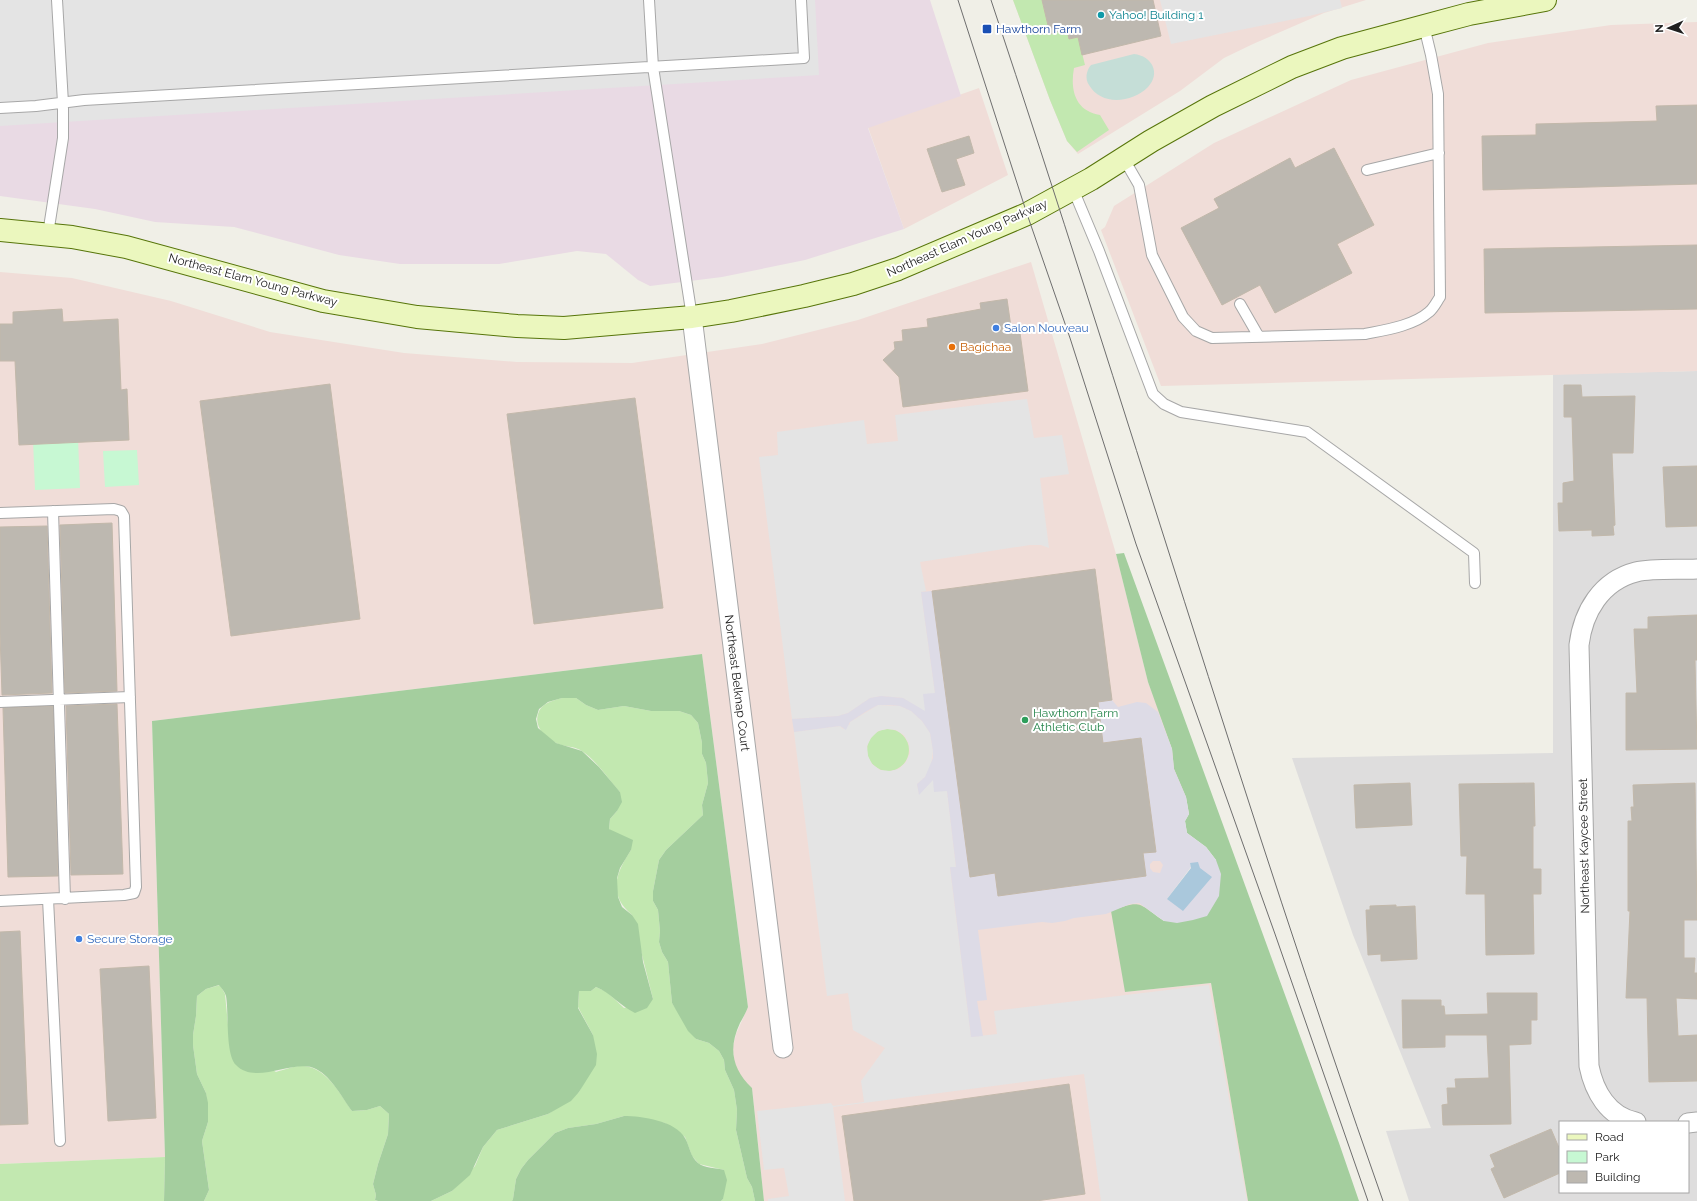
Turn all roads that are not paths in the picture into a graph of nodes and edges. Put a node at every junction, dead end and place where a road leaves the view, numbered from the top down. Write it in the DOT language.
graph roads {
  1 [pos="56,0"];
  2 [pos="649,0"];
  3 [pos="801,0"];
  4 [pos="1545,0"];
  5 [pos="1424,26"];
  6 [pos="653,67"];
  7 [pos="63,103"];
  8 [pos="0,108"];
  9 [pos="1439,153"];
  10 [pos="1124,159"];
  11 [pos="1368,170"];
  12 [pos="1073,189"];
  13 [pos="0,230"];
  14 [pos="48,234"];
  15 [pos="1240,304"];
  16 [pos="692,317"];
  17 [pos="1259,337"];
  18 [pos="53,511"];
  19 [pos="0,513"];
  20 [pos="1697,569"];
  21 [pos="1475,583"];
  22 [pos="130,697"];
  23 [pos="59,700"];
  24 [pos="0,702"];
  25 [pos="65,898"];
  26 [pos="48,899"];
  27 [pos="0,901"];
  28 [pos="782,1048"];
  29 [pos="1634,1121"];
  30 [pos="60,1141"];
  1 -- 7 [label="lane"];
  2 -- 6 [label="lane"];
  3 -- 6 [label="lane"];
  4 -- 5 [label="street, Northeast Elam Young Parkway"];
  5 -- 9 [label="lane"];
  5 -- 10 [label="street, Northeast Elam Young Parkway"];
  6 -- 7 [label="lane"];
  6 -- 16 [label="lane"];
  7 -- 8 [label="lane"];
  7 -- 14 [label="lane"];
  9 -- 11 [label="lane"];
  9 -- 17 [label="lane"];
  10 -- 12 [label="street, Northeast Elam Young Parkway"];
  10 -- 17 [label="lane"];
  12 -- 16 [label="street, Northeast Elam Young Parkway"];
  12 -- 21 [label="lane"];
  13 -- 14 [label="street, Northeast Elam Young Parkway"];
  14 -- 16 [label="street, Northeast Elam Young Parkway"];
  15 -- 17 [label="lane"];
  16 -- 28 [label="street, Northeast Belknap Court"];
  18 -- 19 [label="lane"];
  18 -- 22 [label="lane"];
  18 -- 23 [label="lane"];
  20 -- 29 [label="street, Northeast Kaycee Street"];
  22 -- 23 [label="lane"];
  22 -- 25 [label="lane"];
  23 -- 24 [label="lane"];
  23 -- 25 [label="lane"];
  25 -- 26 [label="lane"];
  26 -- 27 [label="lane"];
  26 -- 30 [label="lane"];
}
